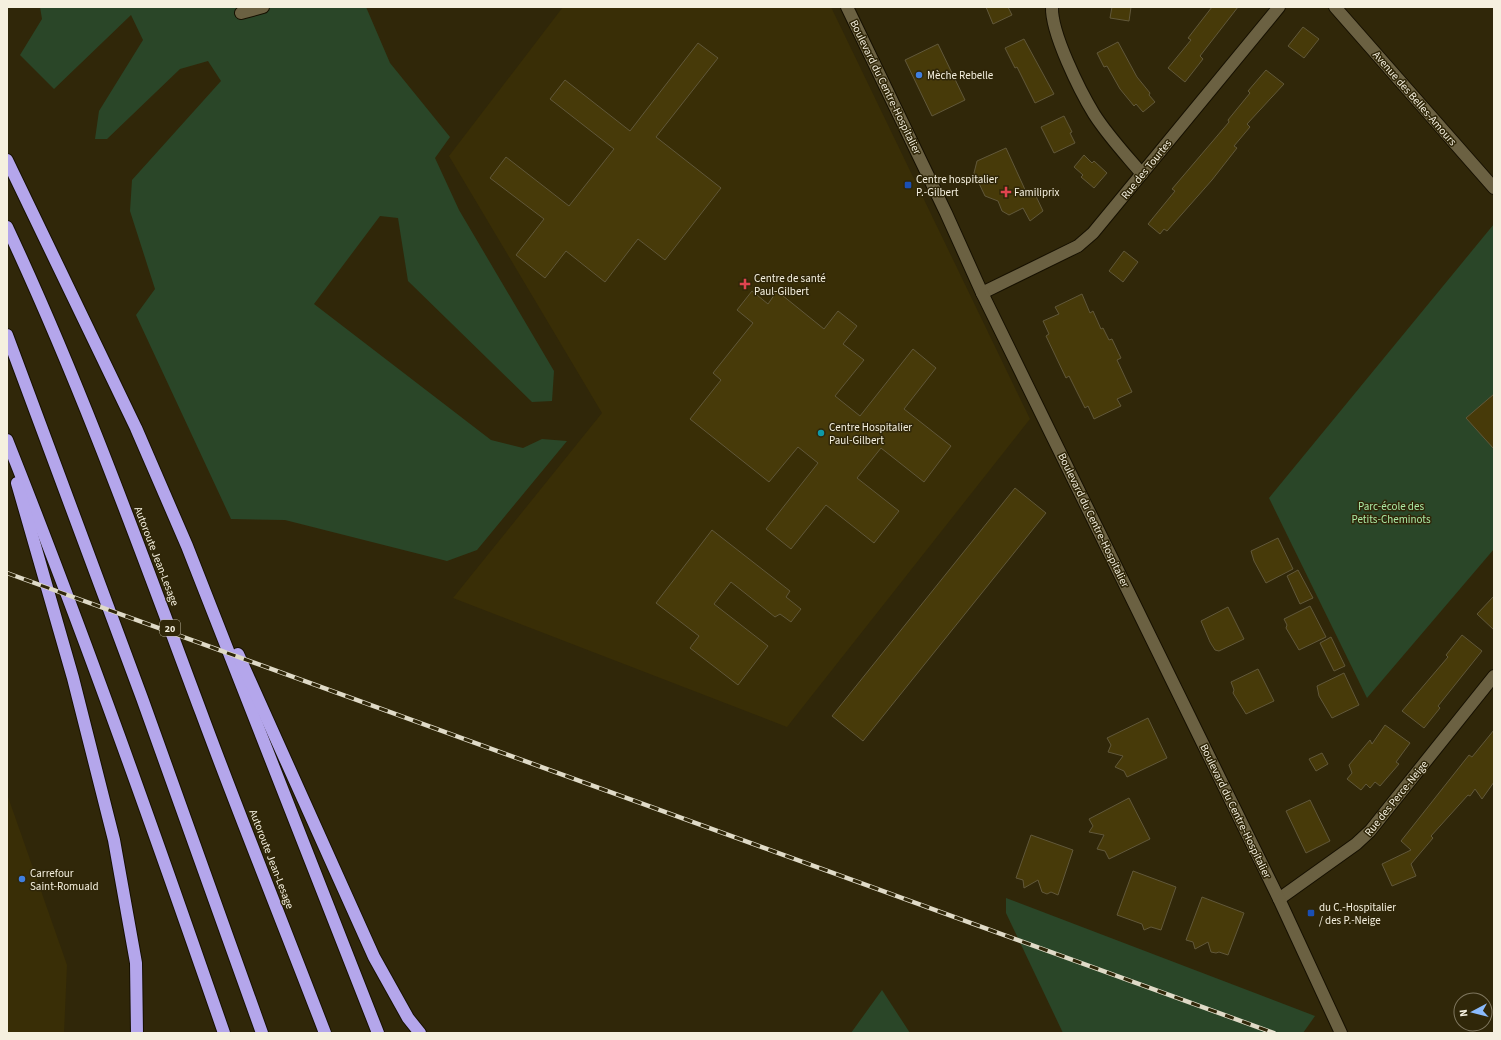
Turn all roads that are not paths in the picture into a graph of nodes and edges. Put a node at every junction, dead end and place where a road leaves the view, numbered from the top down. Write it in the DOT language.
graph roads {
  1 [pos="263,7"];
  2 [pos="847,7"];
  3 [pos="1052,7"];
  4 [pos="1279,7"];
  5 [pos="1335,7"];
  6 [pos="242,13"];
  7 [pos="7,160"];
  8 [pos="1142,174"];
  9 [pos="1494,188"];
  10 [pos="7,227"];
  11 [pos="982,293"];
  12 [pos="7,335"];
  13 [pos="7,440"];
  14 [pos="7,449"];
  15 [pos="187,546"];
  16 [pos="1494,676"];
  17 [pos="1279,899"];
  18 [pos="137,1033"];
  19 [pos="224,1033"];
  20 [pos="262,1033"];
  21 [pos="325,1033"];
  22 [pos="378,1033"];
  23 [pos="420,1033"];
  24 [pos="1341,1033"];
  1 -- 6 [label="street"];
  2 -- 11 [label="street, Boulevard du Centre-Hospitalier"];
  3 -- 8 [label="street"];
  4 -- 8 [label="street, Rue des Tourtes"];
  5 -- 9 [label="street, Avenue des Belles-Amours"];
  7 -- 15 [label="highway"];
  8 -- 11 [label="street, Rue des Tourtes"];
  10 -- 21 [label="highway, Autoroute Jean-Lesage / 20"];
  11 -- 17 [label="street, Boulevard du Centre-Hospitalier"];
  12 -- 20 [label="highway"];
  13 -- 19 [label="highway"];
  14 -- 18 [label="highway"];
  15 -- 22 [label="highway"];
  15 -- 23 [label="highway"];
  16 -- 17 [label="street, Rue des Perce-Neige"];
  17 -- 24 [label="street, Boulevard du Centre-Hospitalier"];
}
